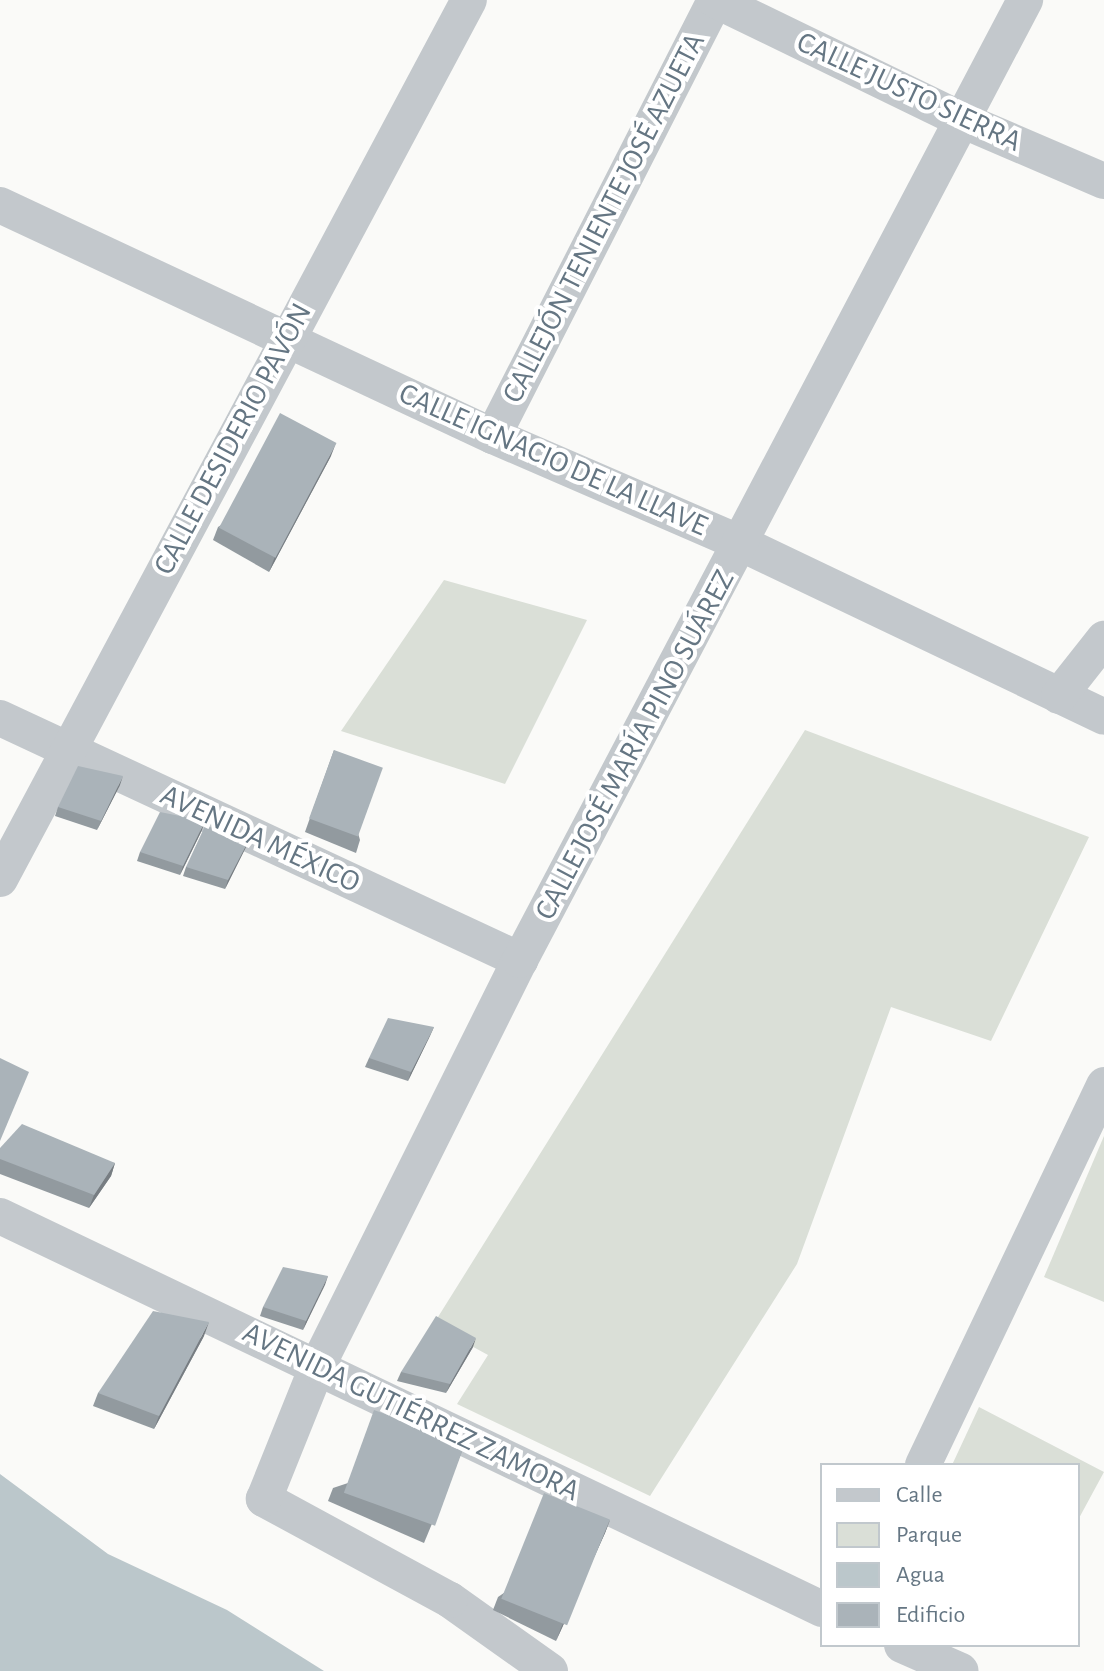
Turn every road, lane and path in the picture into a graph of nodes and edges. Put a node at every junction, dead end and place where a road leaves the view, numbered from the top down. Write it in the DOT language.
graph roads {
  1 [pos="469,0"];
  2 [pos="715,0"];
  3 [pos="1025,0"];
  4 [pos="964,121"];
  5 [pos="1104,181"];
  6 [pos="0,205"];
  7 [pos="287,339"];
  8 [pos="493,436"];
  9 [pos="742,544"];
  10 [pos="1104,639"];
  11 [pos="1059,696"];
  12 [pos="1104,717"];
  13 [pos="0,718"];
  14 [pos="66,750"];
  15 [pos="0,879"];
  16 [pos="520,960"];
  17 [pos="1104,1085"];
  18 [pos="0,1216"];
  19 [pos="317,1367"];
  20 [pos="924,1463"];
  21 [pos="820,1608"];
  22 [pos="907,1647"];
  23 [pos="550,1671"];
  24 [pos="961,1671"];
  1 -- 7 [label="street, CALLE DESIDERIO PAVÓN"];
  2 -- 4 [label="street, CALLE JUSTO SIERRA"];
  2 -- 8 [label="street, CALLEJÓN TENIENTE JOSÉ AZUETA"];
  3 -- 4 [label="street, CALLE JOSÉ MARÍA PINO SUÁREZ"];
  4 -- 5 [label="street, CALLE JUSTO SIERRA"];
  4 -- 9 [label="street, CALLE JOSÉ MARÍA PINO SUÁREZ"];
  6 -- 7 [label="street, CALLE IGNACIO DE LA LLAVE"];
  7 -- 8 [label="street, CALLE IGNACIO DE LA LLAVE"];
  7 -- 14 [label="street, CALLE DESIDERIO PAVÓN"];
  8 -- 9 [label="street, CALLE IGNACIO DE LA LLAVE"];
  9 -- 11 [label="street, CALLE IGNACIO DE LA LLAVE"];
  9 -- 16 [label="street, CALLE JOSÉ MARÍA PINO SUÁREZ"];
  10 -- 11 [label="street"];
  11 -- 12 [label="street, CALLE IGNACIO DE LA LLAVE"];
  13 -- 14 [label="street, AVENIDA MÉXICO"];
  14 -- 15 [label="street, CALLE DESIDERIO PAVÓN"];
  14 -- 16 [label="street, AVENIDA MÉXICO"];
  16 -- 19 [label="street, CALLE JOSÉ MARÍA PINO SUÁREZ"];
  17 -- 20 [label="street"];
  18 -- 19 [label="street, AVENIDA GUTIÉRREZ ZAMORA"];
  19 -- 21 [label="street, AVENIDA GUTIÉRREZ ZAMORA"];
  19 -- 23 [label="street, CALLE JOSÉ MARÍA PINO SUÁREZ"];
  22 -- 24 [label="street"];
}
